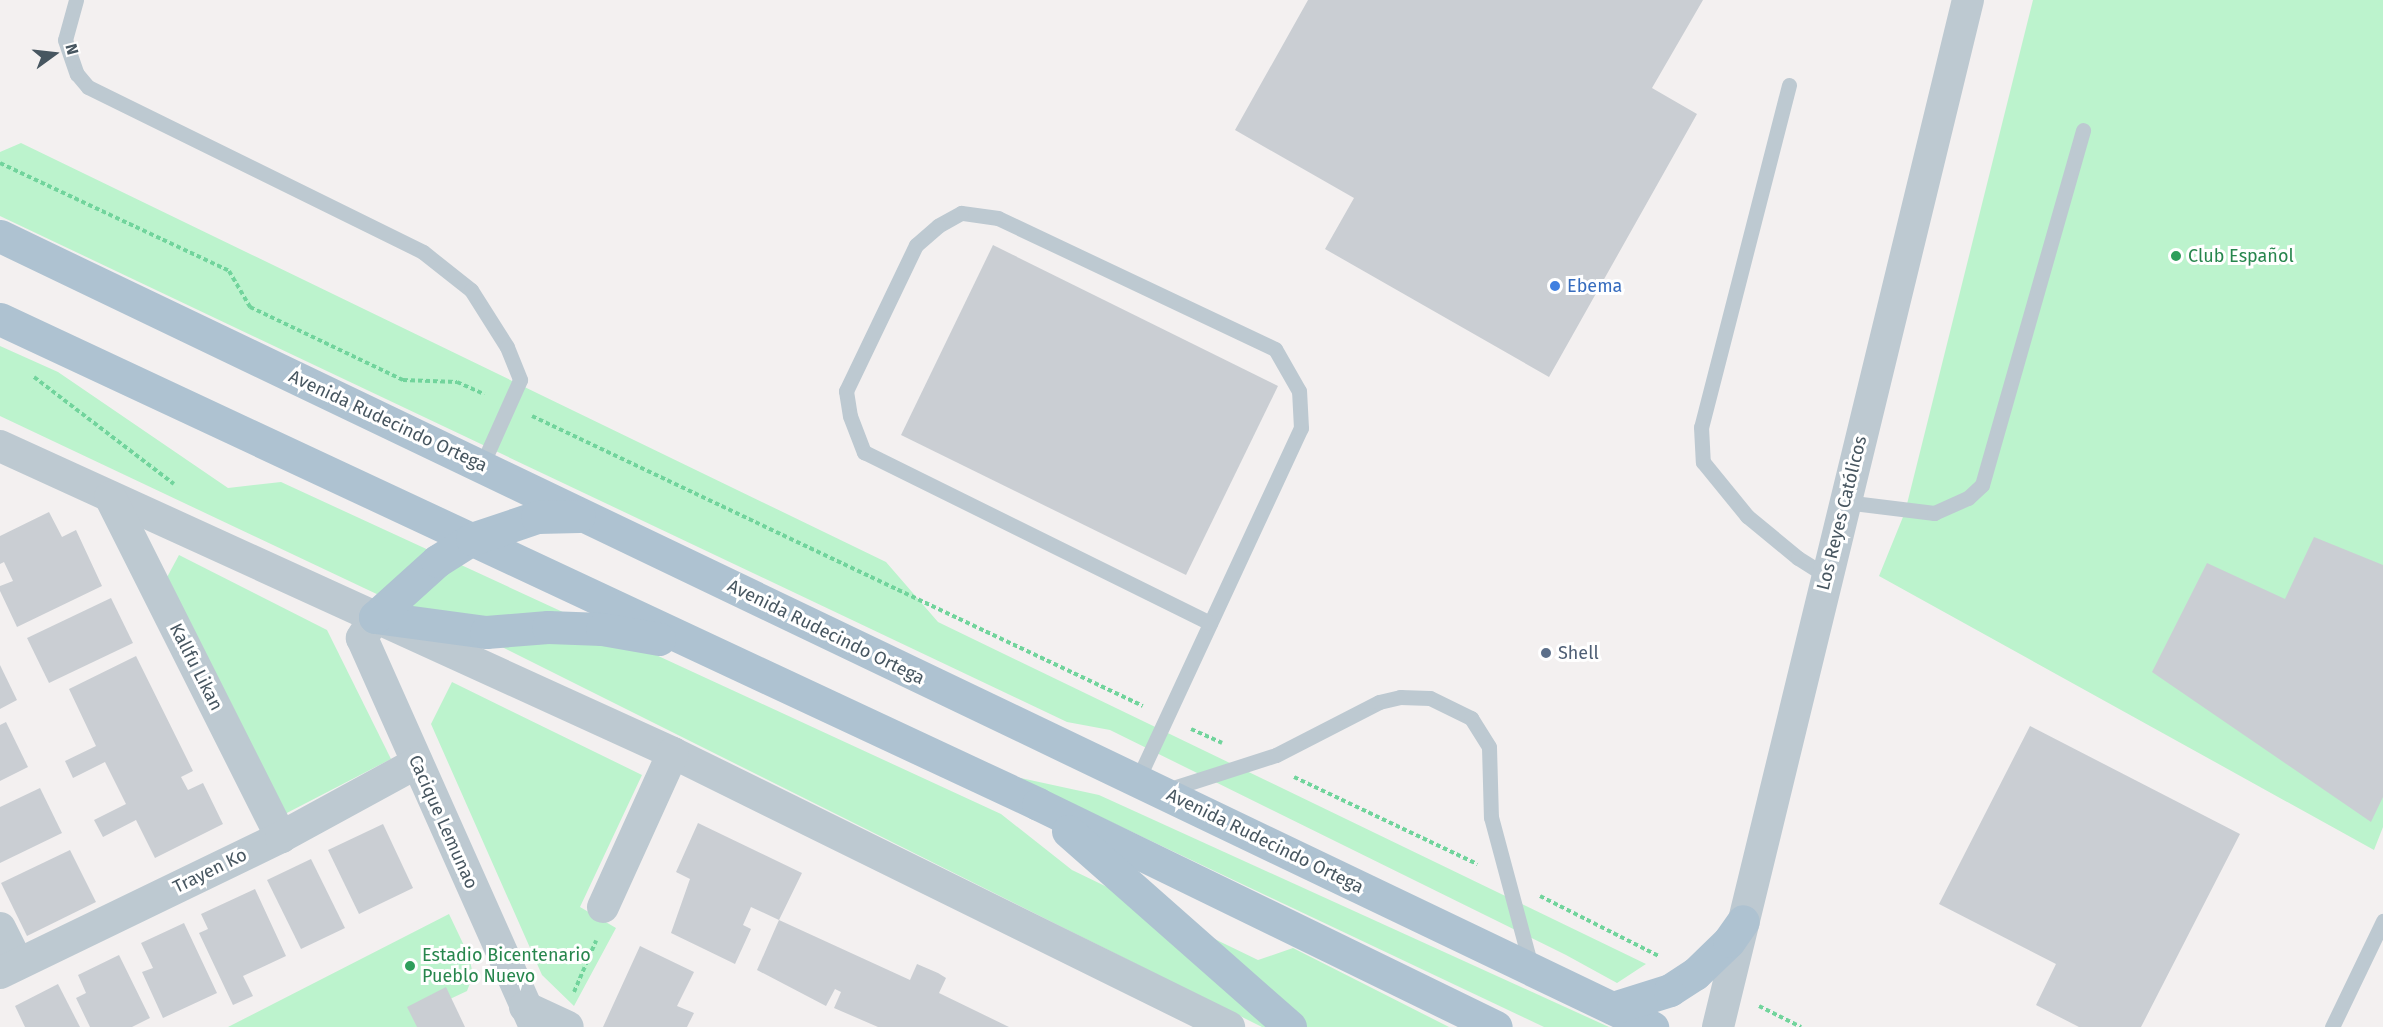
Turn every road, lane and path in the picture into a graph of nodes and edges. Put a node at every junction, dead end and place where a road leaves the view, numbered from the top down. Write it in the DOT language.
graph roads {
  1 [pos="76,0"];
  2 [pos="1968,0"];
  3 [pos="1788,85"];
  4 [pos="2083,130"];
  5 [pos="0,163"];
  6 [pos="0,236"];
  7 [pos="0,319"];
  8 [pos="509,405"];
  9 [pos="0,446"];
  10 [pos="482,465"];
  11 [pos="110,497"];
  12 [pos="1845,502"];
  13 [pos="584,516"];
  14 [pos="472,539"];
  15 [pos="1827,576"];
  16 [pos="375,617"];
  17 [pos="1210,623"];
  18 [pos="711,651"];
  19 [pos="1166,717"];
  20 [pos="674,753"];
  21 [pos="1259,761"];
  22 [pos="417,763"];
  23 [pos="1149,786"];
  24 [pos="1038,804"];
  25 [pos="281,837"];
  26 [pos="1508,880"];
  27 [pos="603,907"];
  28 [pos="1743,921"];
  29 [pos="2383,921"];
  30 [pos="0,928"];
  31 [pos="9,968"];
  32 [pos="1532,969"];
  33 [pos="1695,974"];
  34 [pos="1726,990"];
  35 [pos="1613,1008"];
  36 [pos="547,1021"];
  37 [pos="1229,1027"];
  38 [pos="1290,1027"];
  39 [pos="1496,1027"];
  40 [pos="1652,1027"];
  41 [pos="1718,1027"];
  42 [pos="1801,1027"];
  43 [pos="2332,1027"];
  1 -- 8 [label="lane"];
  2 -- 12 [label="street, Los Reyes Católicos"];
  3 -- 15 [label="lane"];
  4 -- 12 [label="lane"];
  5 -- 8 [label="path"];
  6 -- 10 [label="main road, Avenida Rudecindo Ortega"];
  7 -- 14 [label="main road"];
  8 -- 10 [label="lane"];
  8 -- 19 [label="path"];
  9 -- 11 [label="street"];
  10 -- 13 [label="main road, Avenida Rudecindo Ortega"];
  11 -- 16 [label="street"];
  11 -- 25 [label="street, Kallfu Likan"];
  12 -- 15 [label="street, Los Reyes Católicos"];
  13 -- 14 [label="main road"];
  13 -- 23 [label="main road, Avenida Rudecindo Ortega"];
  14 -- 16 [label="main road"];
  14 -- 18 [label="main road"];
  15 -- 28 [label="street, Los Reyes Católicos"];
  16 -- 18 [label="main road"];
  16 -- 20 [label="street"];
  16 -- 22 [label="street, Cacique Lemunao"];
  17 -- 17 [label="lane"];
  17 -- 19 [label="lane"];
  18 -- 24 [label="main road"];
  19 -- 21 [label="path"];
  19 -- 23 [label="lane"];
  20 -- 27 [label="street"];
  20 -- 37 [label="street"];
  21 -- 23 [label="lane"];
  21 -- 26 [label="path"];
  21 -- 26 [label="lane"];
  22 -- 25 [label="street, Trayen Ko"];
  22 -- 36 [label="street, Cacique Lemunao"];
  23 -- 32 [label="main road, Avenida Rudecindo Ortega"];
  24 -- 38 [label="main road"];
  24 -- 39 [label="main road"];
  25 -- 31 [label="street, Trayen Ko"];
  26 -- 32 [label="lane"];
  26 -- 33 [label="path"];
  27 -- 36 [label="path"];
  28 -- 33 [label="main road"];
  28 -- 34 [label="street, Los Reyes Católicos"];
  29 -- 43 [label="lane"];
  30 -- 31 [label="street"];
  32 -- 35 [label="main road, Avenida Rudecindo Ortega"];
  33 -- 35 [label="main road"];
  34 -- 41 [label="street, Los Reyes Católicos"];
  34 -- 42 [label="path"];
  35 -- 40 [label="main road, Avenida Rudecindo Ortega"];
}
